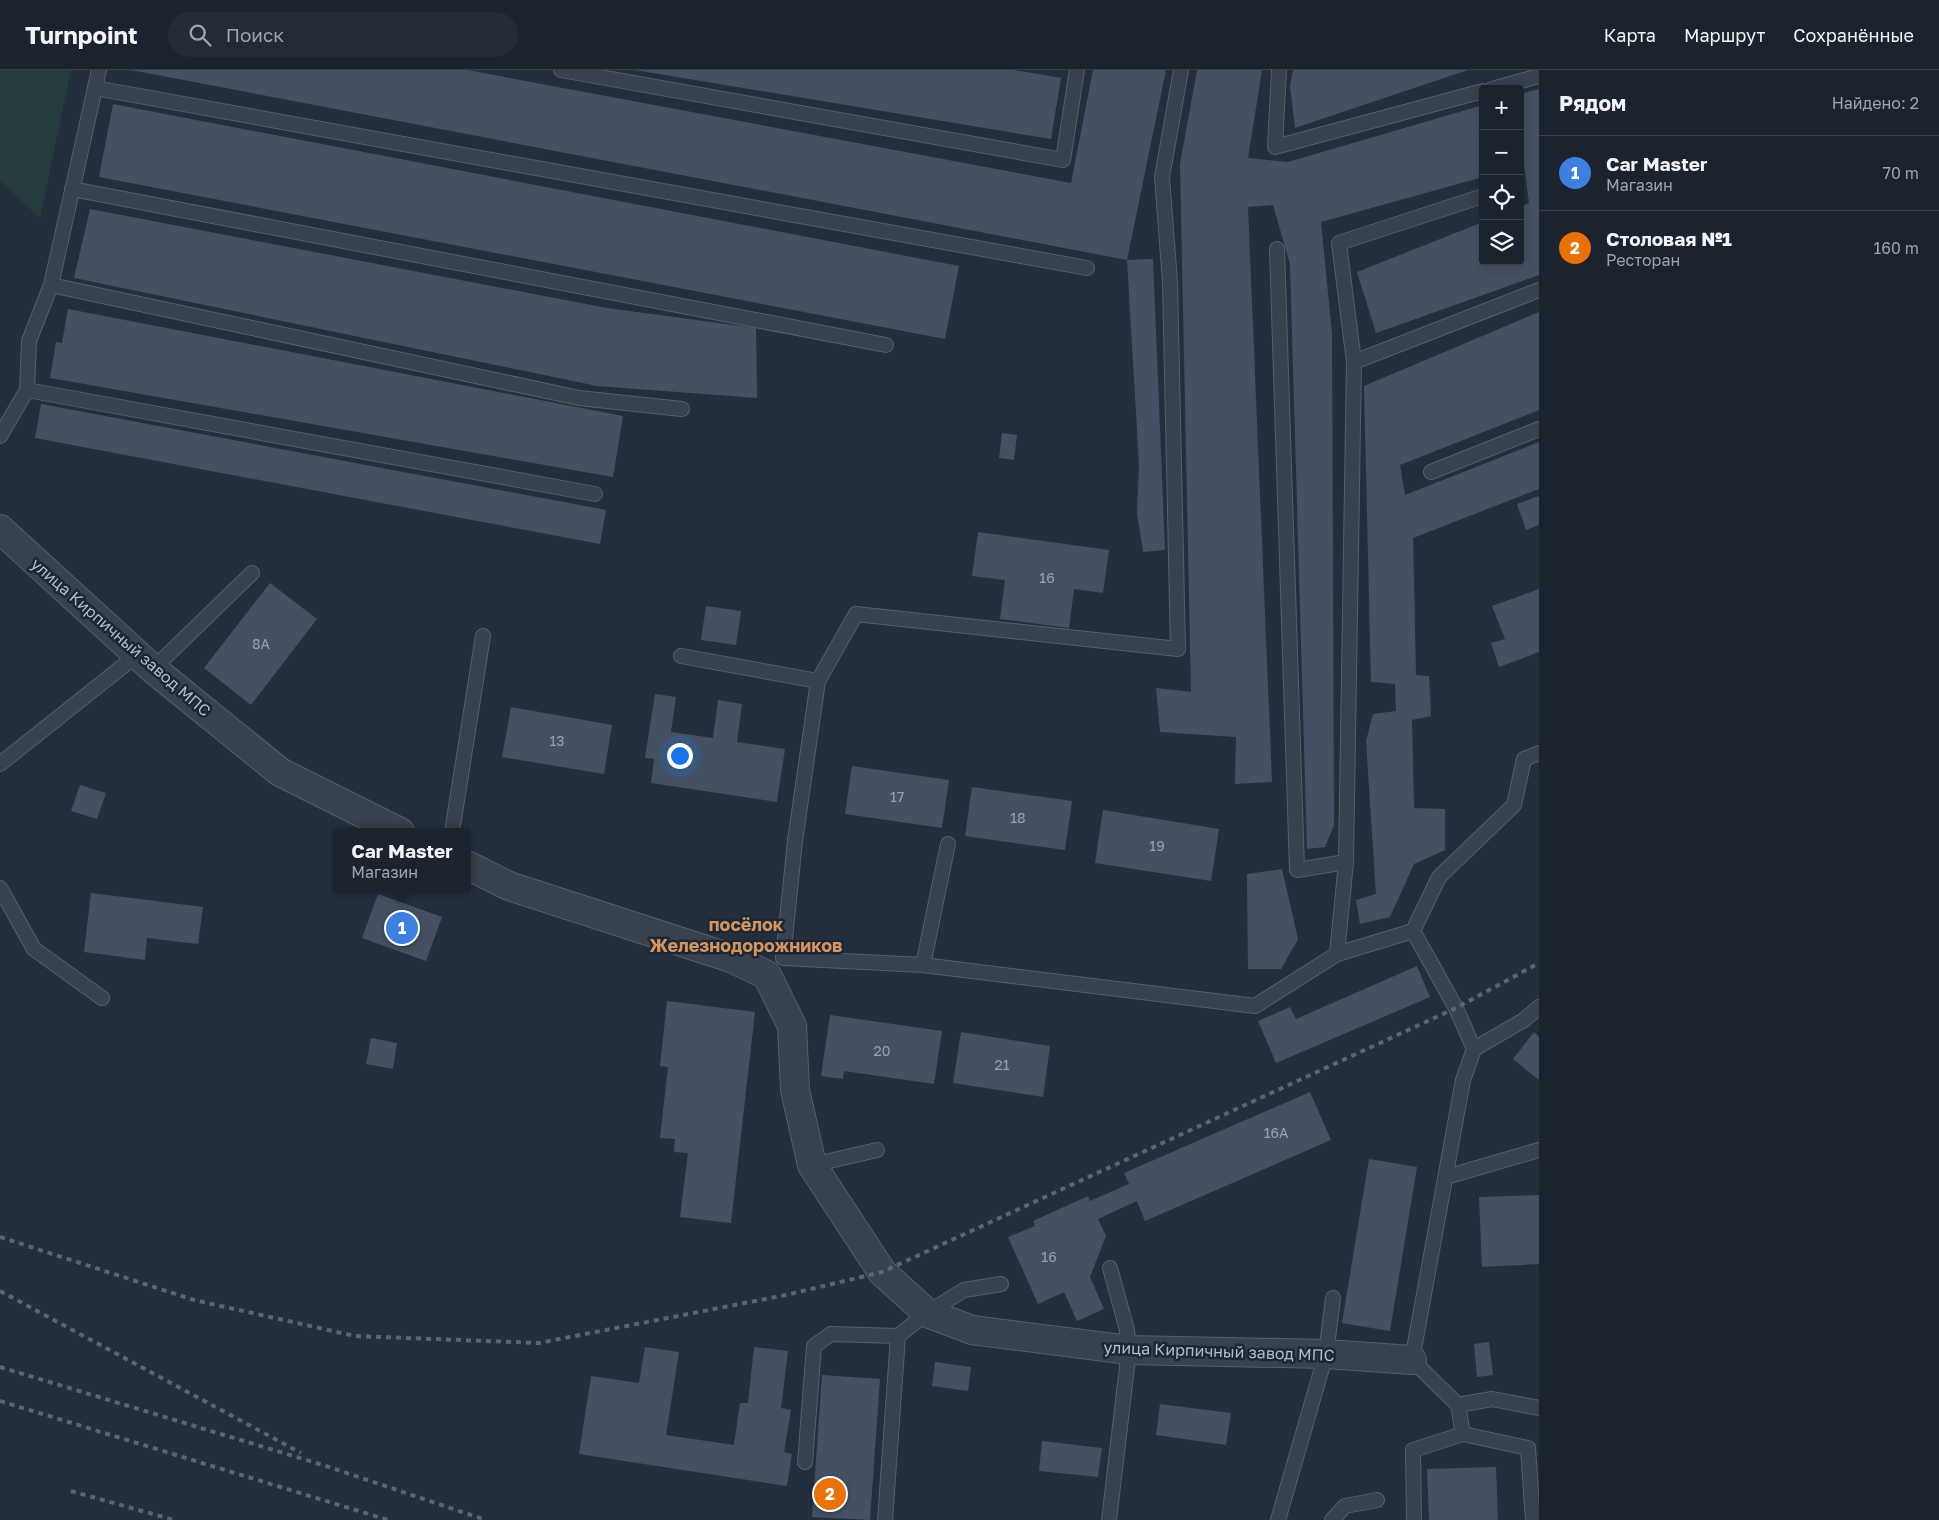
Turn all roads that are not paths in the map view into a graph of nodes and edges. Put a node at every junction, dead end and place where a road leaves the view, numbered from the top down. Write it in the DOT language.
graph roads {
  1 [pos="99,70"];
  2 [pos="561,70"];
  3 [pos="1077,70"];
  4 [pos="1181,70"];
  5 [pos="1279,70"];
  6 [pos="602,74"];
  7 [pos="1539,76"];
  8 [pos="1506,85"];
  9 [pos="95,88"];
  10 [pos="1479,92"];
  11 [pos="72,189"];
  12 [pos="1479,197"];
  13 [pos="1277,249"];
  14 [pos="1088,268"];
  15 [pos="50,285"];
  16 [pos="1539,290"];
  17 [pos="886,345"];
  18 [pos="1354,362"];
  19 [pos="27,390"];
  20 [pos="682,409"];
  21 [pos="1539,429"];
  22 [pos="0,436"];
  23 [pos="1431,472"];
  24 [pos="595,494"];
  25 [pos="0,529"];
  26 [pos="252,573"];
  27 [pos="483,636"];
  28 [pos="681,656"];
  29 [pos="145,662"];
  30 [pos="818,681"];
  31 [pos="1539,753"];
  32 [pos="0,764"];
  33 [pos="392,828"];
  34 [pos="453,828"];
  35 [pos="948,844"];
  36 [pos="1346,862"];
  37 [pos="471,867"];
  38 [pos="0,888"];
  39 [pos="1413,931"];
  40 [pos="1337,954"];
  41 [pos="923,965"];
  42 [pos="775,966"];
  43 [pos="102,998"];
  44 [pos="1539,1007"];
  45 [pos="1474,1048"];
  46 [pos="877,1150"];
  47 [pos="1539,1150"];
  48 [pos="812,1165"];
  49 [pos="1446,1177"];
  50 [pos="1110,1268"];
  51 [pos="1001,1284"];
  52 [pos="1333,1298"];
  53 [pos="927,1313"];
  54 [pos="898,1336"];
  55 [pos="1129,1350"];
  56 [pos="1326,1354"];
  57 [pos="1412,1360"];
  58 [pos="1458,1405"];
  59 [pos="1539,1408"];
  60 [pos="1463,1434"];
  61 [pos="805,1462"];
  62 [pos="1378,1500"];
  63 [pos="885,1520"];
  64 [pos="1110,1520"];
  65 [pos="1278,1520"];
  66 [pos="1332,1520"];
  67 [pos="1414,1520"];
  68 [pos="1532,1520"];
  1 -- 9 [label="lane"];
  2 -- 6 [label="lane"];
  3 -- 6 [label="lane"];
  4 -- 30 [label="lane"];
  5 -- 10 [label="lane"];
  7 -- 8 [label="lane"];
  9 -- 11 [label="lane"];
  9 -- 14 [label="lane"];
  11 -- 15 [label="lane"];
  11 -- 17 [label="lane"];
  12 -- 18 [label="lane"];
  13 -- 36 [label="lane"];
  15 -- 19 [label="lane"];
  15 -- 20 [label="lane"];
  16 -- 18 [label="lane"];
  18 -- 36 [label="lane"];
  19 -- 22 [label="lane"];
  19 -- 24 [label="lane"];
  21 -- 23 [label="lane"];
  25 -- 29 [label="street, улица Кирпичный завод МПС"];
  26 -- 29 [label="lane"];
  27 -- 34 [label="lane"];
  28 -- 30 [label="lane"];
  29 -- 32 [label="lane"];
  29 -- 33 [label="street, улица Кирпичный завод МПС"];
  30 -- 42 [label="lane"];
  31 -- 39 [label="lane"];
  35 -- 41 [label="lane"];
  36 -- 40 [label="lane"];
  37 -- 42 [label="street"];
  38 -- 43 [label="lane"];
  39 -- 40 [label="lane"];
  39 -- 45 [label="lane"];
  40 -- 41 [label="lane"];
  41 -- 42 [label="lane"];
  42 -- 48 [label="street, улица Кирпичный завод МПС"];
  44 -- 45 [label="lane"];
  45 -- 49 [label="lane"];
  46 -- 48 [label="lane"];
  47 -- 49 [label="lane"];
  48 -- 53 [label="street, улица Кирпичный завод МПС"];
  49 -- 57 [label="lane"];
  50 -- 55 [label="lane"];
  51 -- 53 [label="lane"];
  52 -- 56 [label="lane"];
  53 -- 54 [label="lane"];
  53 -- 55 [label="street, улица Кирпичный завод МПС"];
  54 -- 61 [label="lane"];
  54 -- 63 [label="lane"];
  55 -- 56 [label="street, улица Кирпичный завод МПС"];
  55 -- 64 [label="lane"];
  56 -- 57 [label="street, улица Кирпичный завод МПС"];
  56 -- 65 [label="lane"];
  57 -- 58 [label="lane"];
  58 -- 59 [label="lane"];
  58 -- 60 [label="lane"];
  60 -- 67 [label="lane"];
  60 -- 68 [label="lane"];
  62 -- 66 [label="lane"];
}
